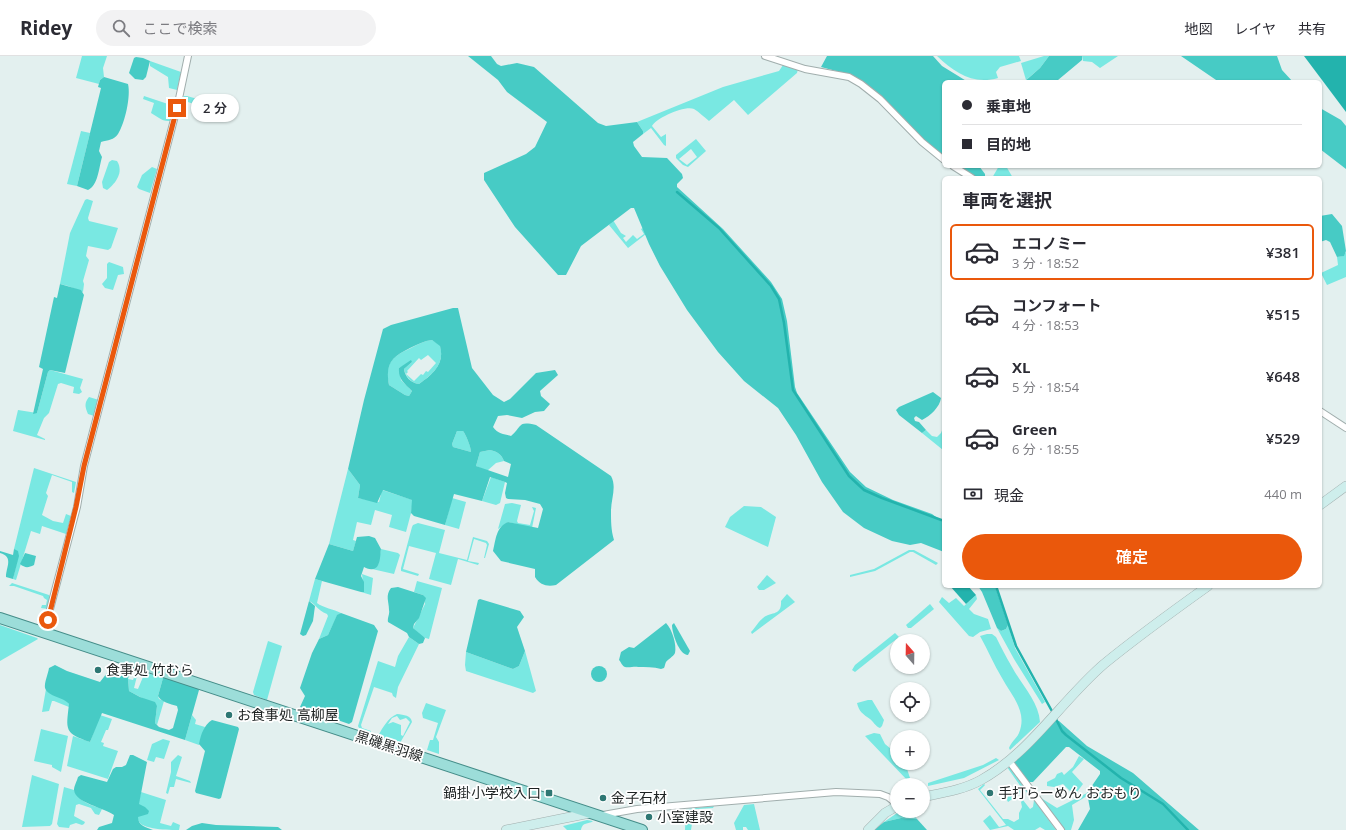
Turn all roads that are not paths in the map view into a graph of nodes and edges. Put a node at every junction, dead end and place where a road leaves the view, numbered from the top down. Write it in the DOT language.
graph roads {
  1 [pos="188,56"];
  2 [pos="765,56"];
  3 [pos="942,158"];
  4 [pos="956,168"];
  5 [pos="969,176"];
  6 [pos="1322,412"];
  7 [pos="1346,428"];
  8 [pos="1346,486"];
  9 [pos="1322,504"];
  10 [pos="1205,588"];
  11 [pos="0,618"];
  12 [pos="44,632"];
  13 [pos="1009,760"];
  14 [pos="930,795"];
  15 [pos="890,799"];
  16 [pos="890,810"];
  17 [pos="594,815"];
  18 [pos="506,830"];
  19 [pos="642,830"];
  20 [pos="868,830"];
  21 [pos="1061,830"];
  1 -- 12 [label="street"];
  2 -- 3 [label="street"];
  4 -- 5 [label="street"];
  6 -- 7 [label="street"];
  8 -- 9 [label="street"];
  10 -- 13 [label="street"];
  11 -- 12 [label="main road, 黒磯黒羽線"];
  12 -- 17 [label="main road, 黒磯黒羽線"];
  13 -- 14 [label="street"];
  13 -- 21 [label="street"];
  15 -- 17 [label="street"];
  16 -- 20 [label="street"];
  17 -- 18 [label="street"];
  17 -- 19 [label="main road, 黒磯黒羽線"];
}
